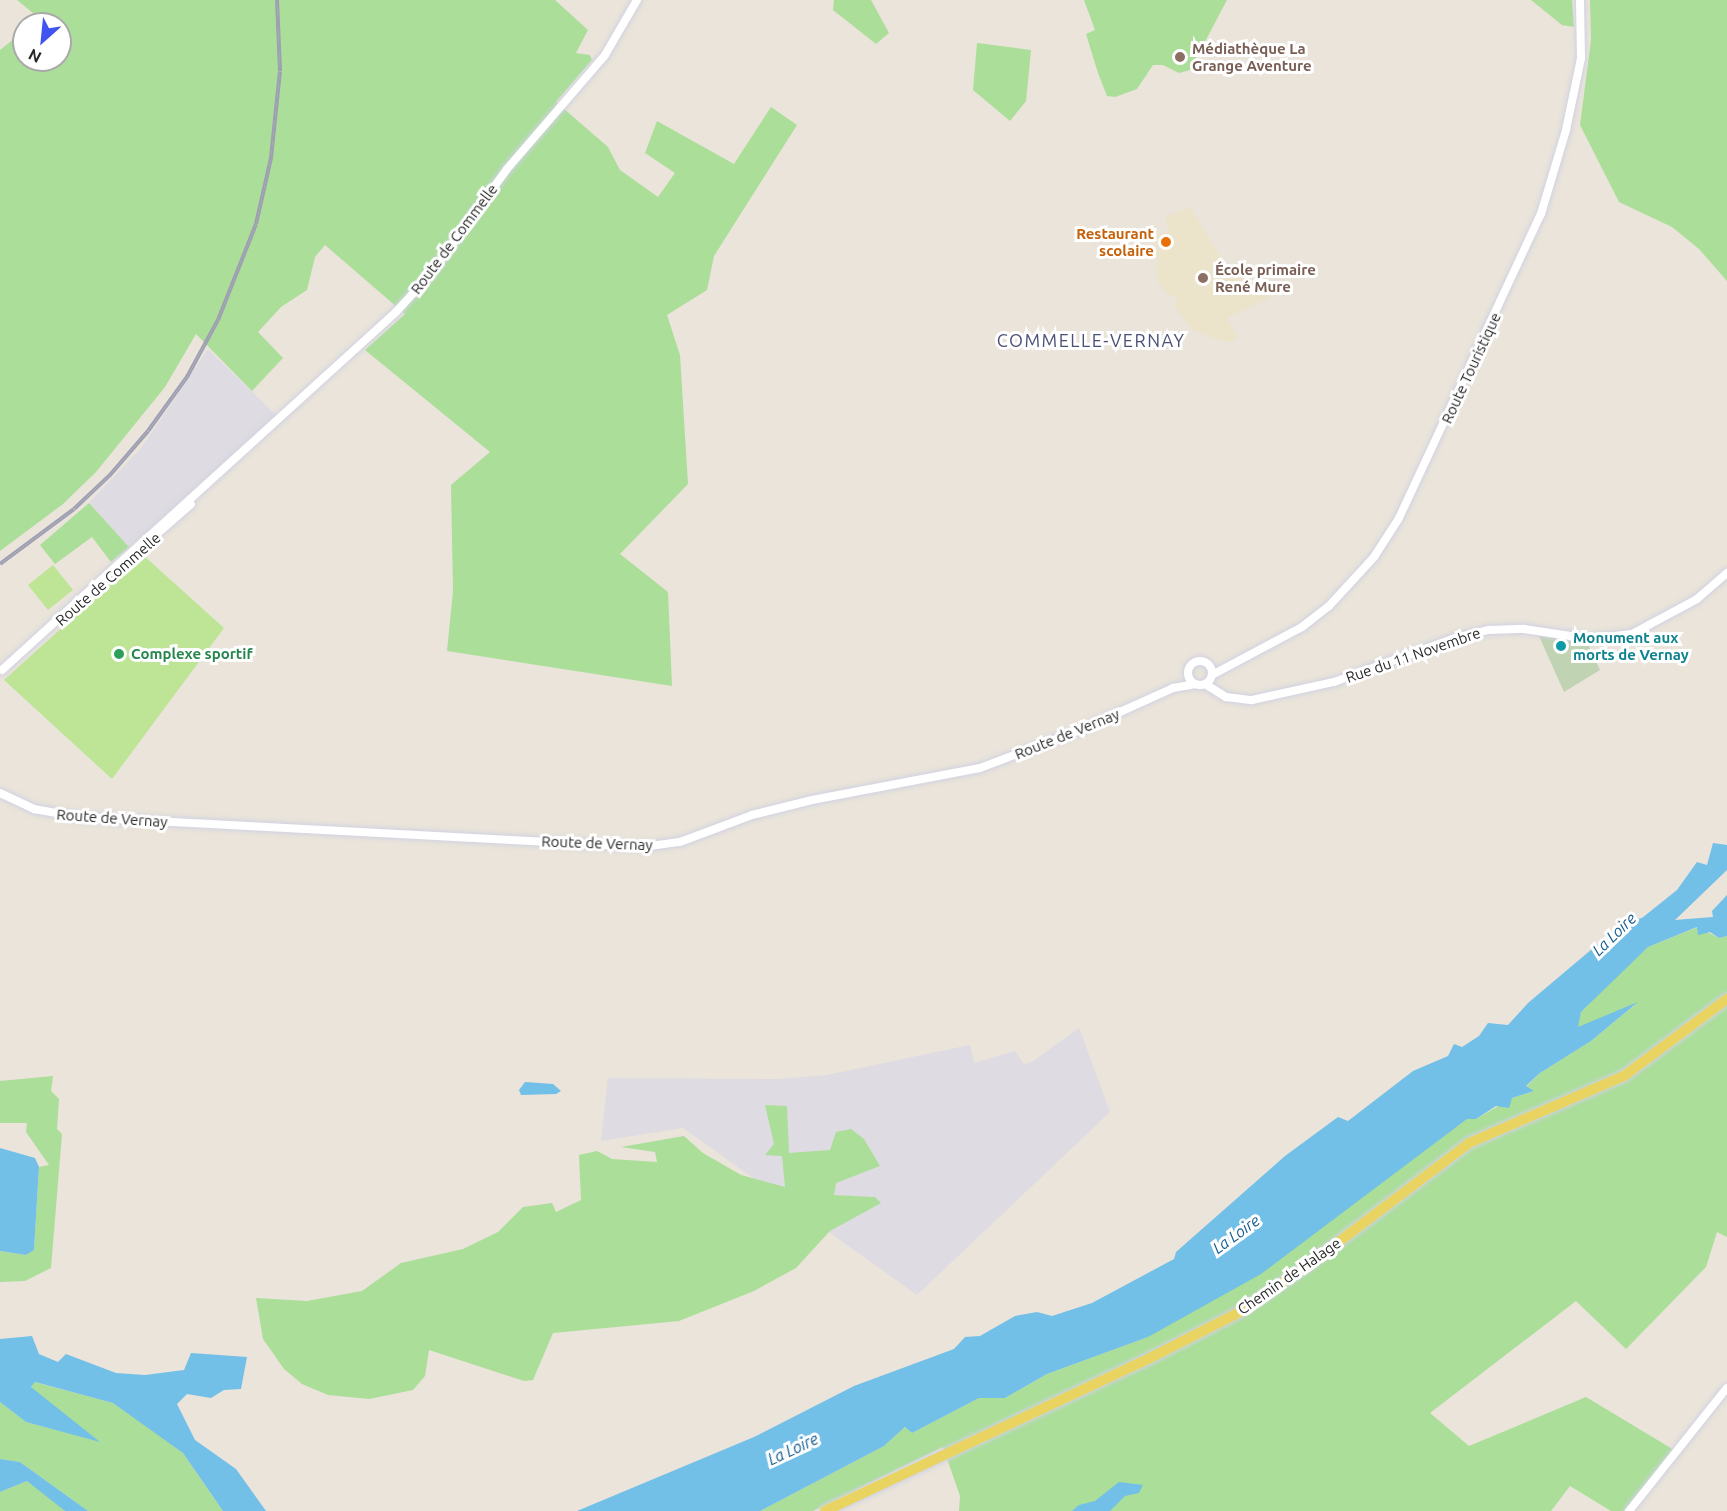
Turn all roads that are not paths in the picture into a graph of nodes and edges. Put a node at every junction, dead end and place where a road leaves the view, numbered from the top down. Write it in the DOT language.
graph roads {
  1 [pos="637,0"];
  2 [pos="1580,0"];
  3 [pos="1727,573"];
  4 [pos="1236,661"];
  5 [pos="1205,663"];
  6 [pos="1189,669"];
  7 [pos="1,671"];
  8 [pos="1206,680"];
  9 [pos="1173,688"];
  10 [pos="0,792"];
  11 [pos="1727,999"];
  12 [pos="1727,1388"];
  13 [pos="825,1511"];
  14 [pos="1629,1511"];
  1 -- 7 [label="street, Route de Commelle"];
  2 -- 4 [label="street, Route Touristique"];
  3 -- 8 [label="street, Rue du 11 Novembre"];
  4 -- 5 [label="street, Route Touristique"];
  4 -- 8 [label="street, Route Touristique"];
  5 -- 6 [label="street, Route Touristique"];
  5 -- 8 [label="street"];
  6 -- 8 [label="street"];
  6 -- 9 [label="street, Route de Vernay"];
  8 -- 9 [label="street, Route de Vernay"];
  9 -- 10 [label="street, Route de Vernay"];
  11 -- 13 [label="main road, Chemin de Halage"];
  12 -- 14 [label="street"];
}
